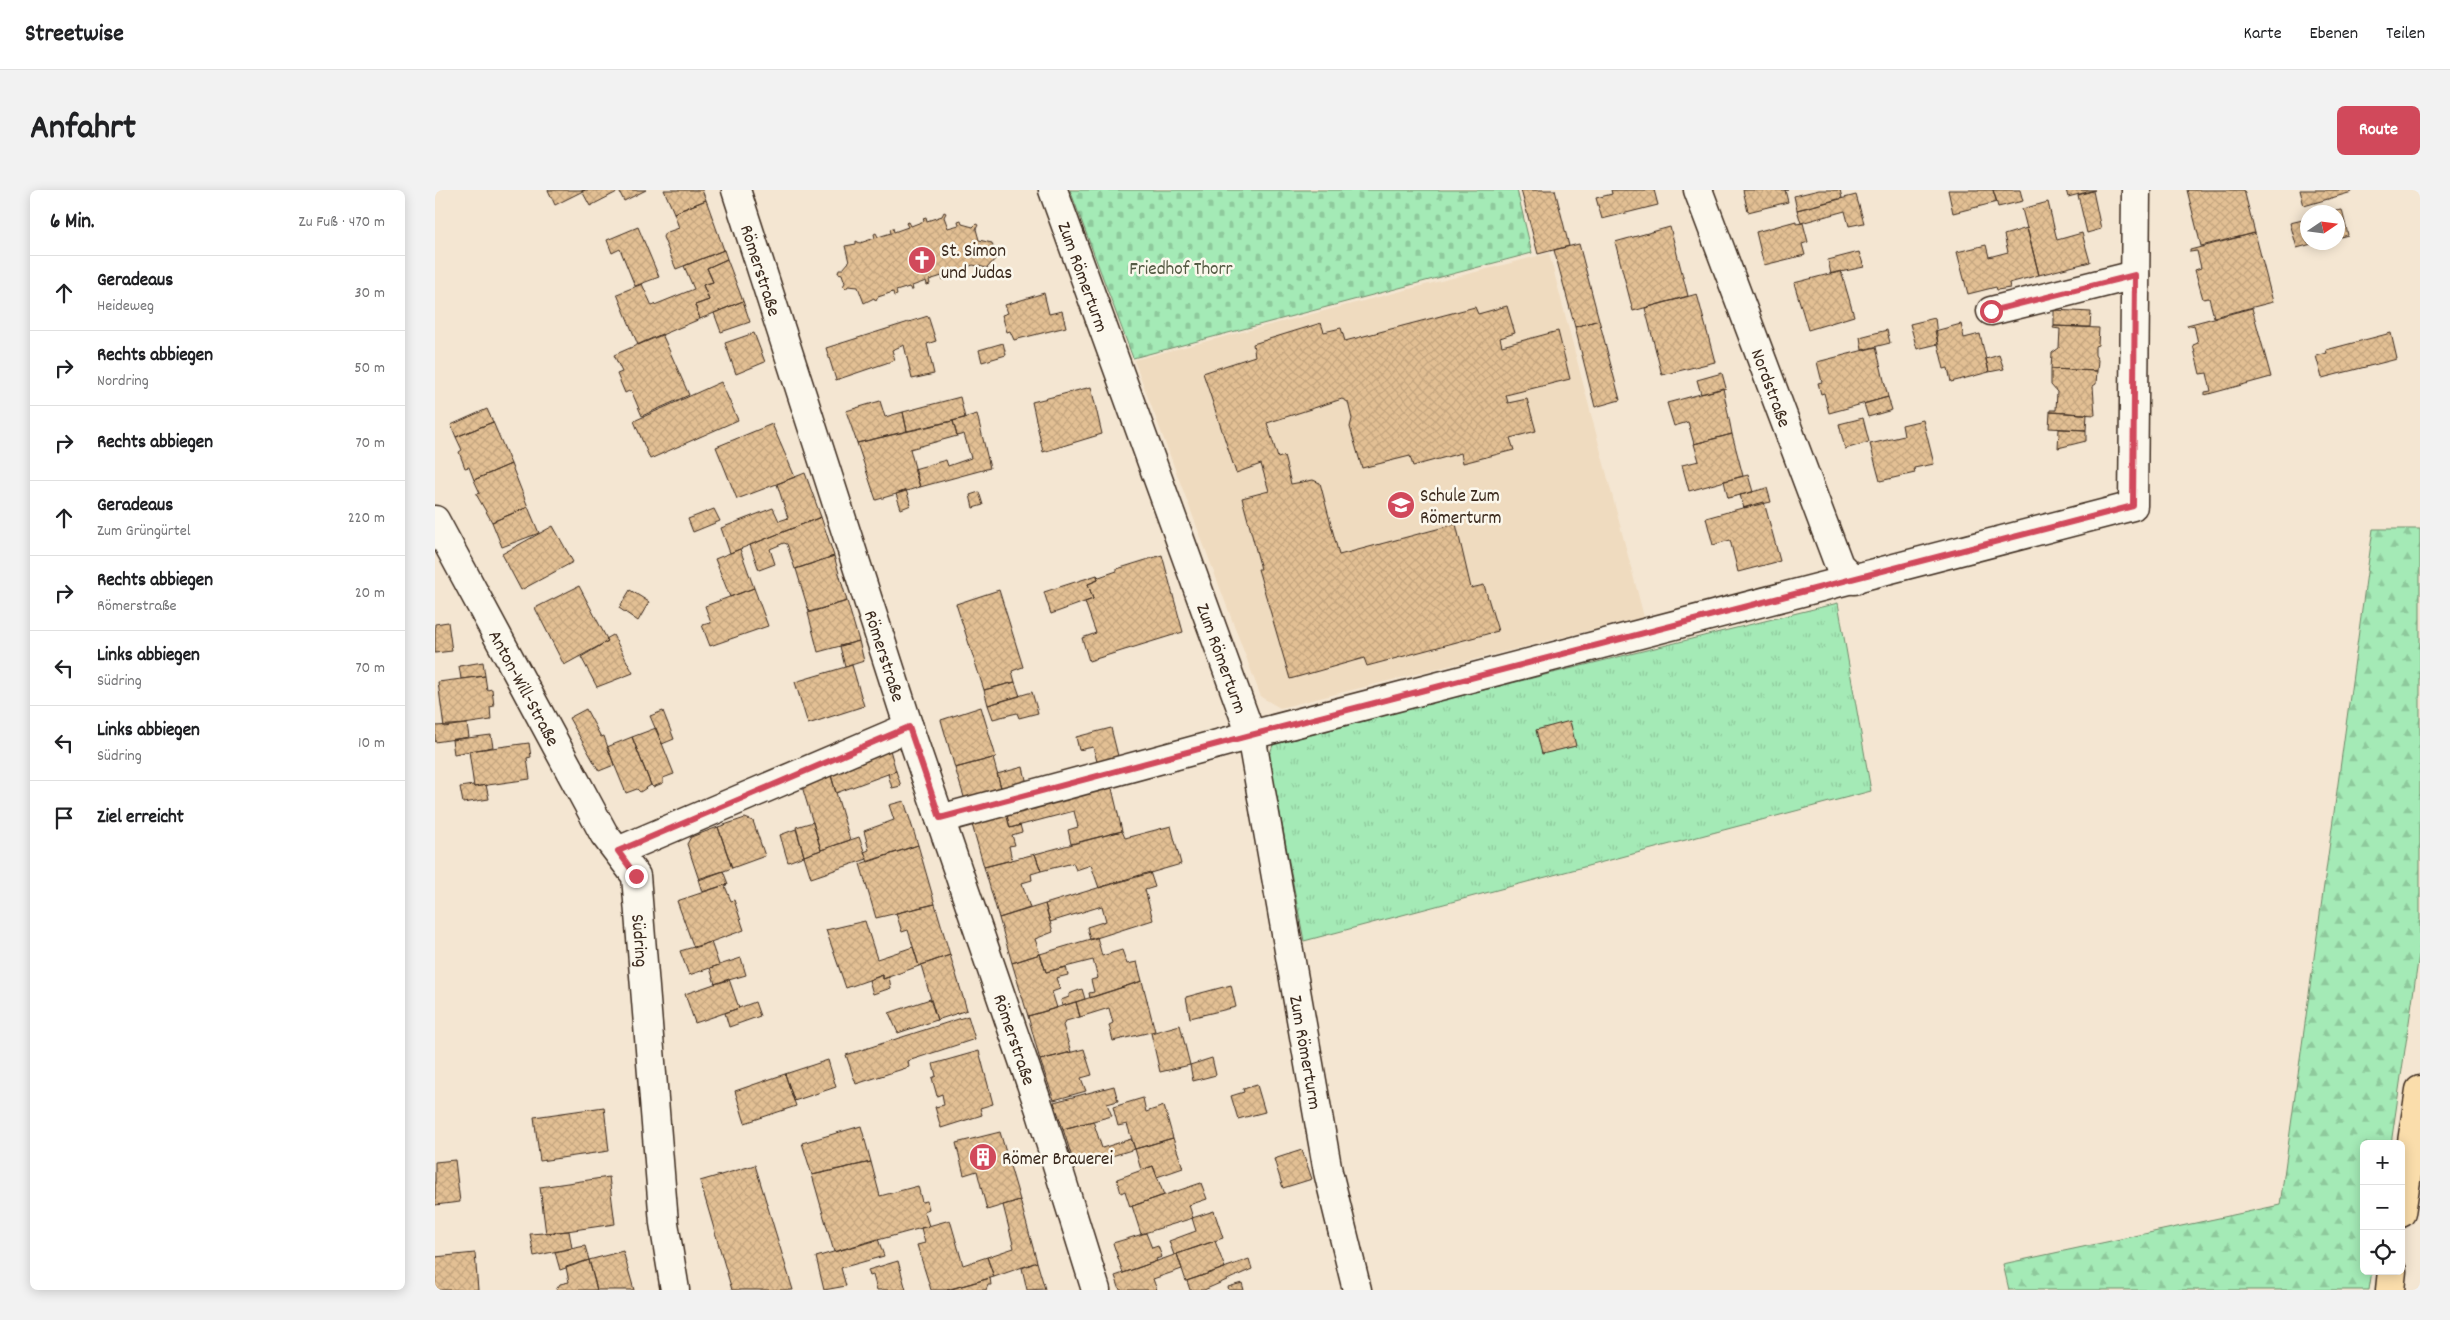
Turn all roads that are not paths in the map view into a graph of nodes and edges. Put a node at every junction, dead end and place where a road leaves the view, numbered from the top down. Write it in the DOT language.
graph roads {
  1 [pos="736,190"];
  2 [pos="1053,190"];
  3 [pos="1697,190"];
  4 [pos="2136,190"];
  5 [pos="2135,275"];
  6 [pos="1991,311"];
  7 [pos="435,520"];
  8 [pos="1855,580"];
  9 [pos="909,727"];
  10 [pos="1251,735"];
  11 [pos="940,818"];
  12 [pos="618,851"];
  13 [pos="2420,1090"];
  14 [pos="2405,1187"];
  15 [pos="2392,1275"];
  16 [pos="675,1290"];
  17 [pos="1096,1290"];
  18 [pos="1357,1290"];
  19 [pos="2390,1290"];
  1 -- 9 [label="street, Römerstraße"];
  2 -- 10 [label="street, Zum Römerturm"];
  3 -- 8 [label="street, Nordstraße"];
  4 -- 5 [label="street"];
  5 -- 6 [label="street"];
  5 -- 8 [label="street"];
  7 -- 12 [label="street, Anton-Will-Straße"];
  8 -- 10 [label="street"];
  9 -- 11 [label="street, Römerstraße"];
  9 -- 12 [label="street"];
  10 -- 11 [label="street"];
  10 -- 18 [label="street, Zum Römerturm"];
  11 -- 17 [label="street, Römerstraße"];
  12 -- 16 [label="street, Südring"];
  13 -- 14 [label="highway"];
  15 -- 19 [label="highway"];
}
